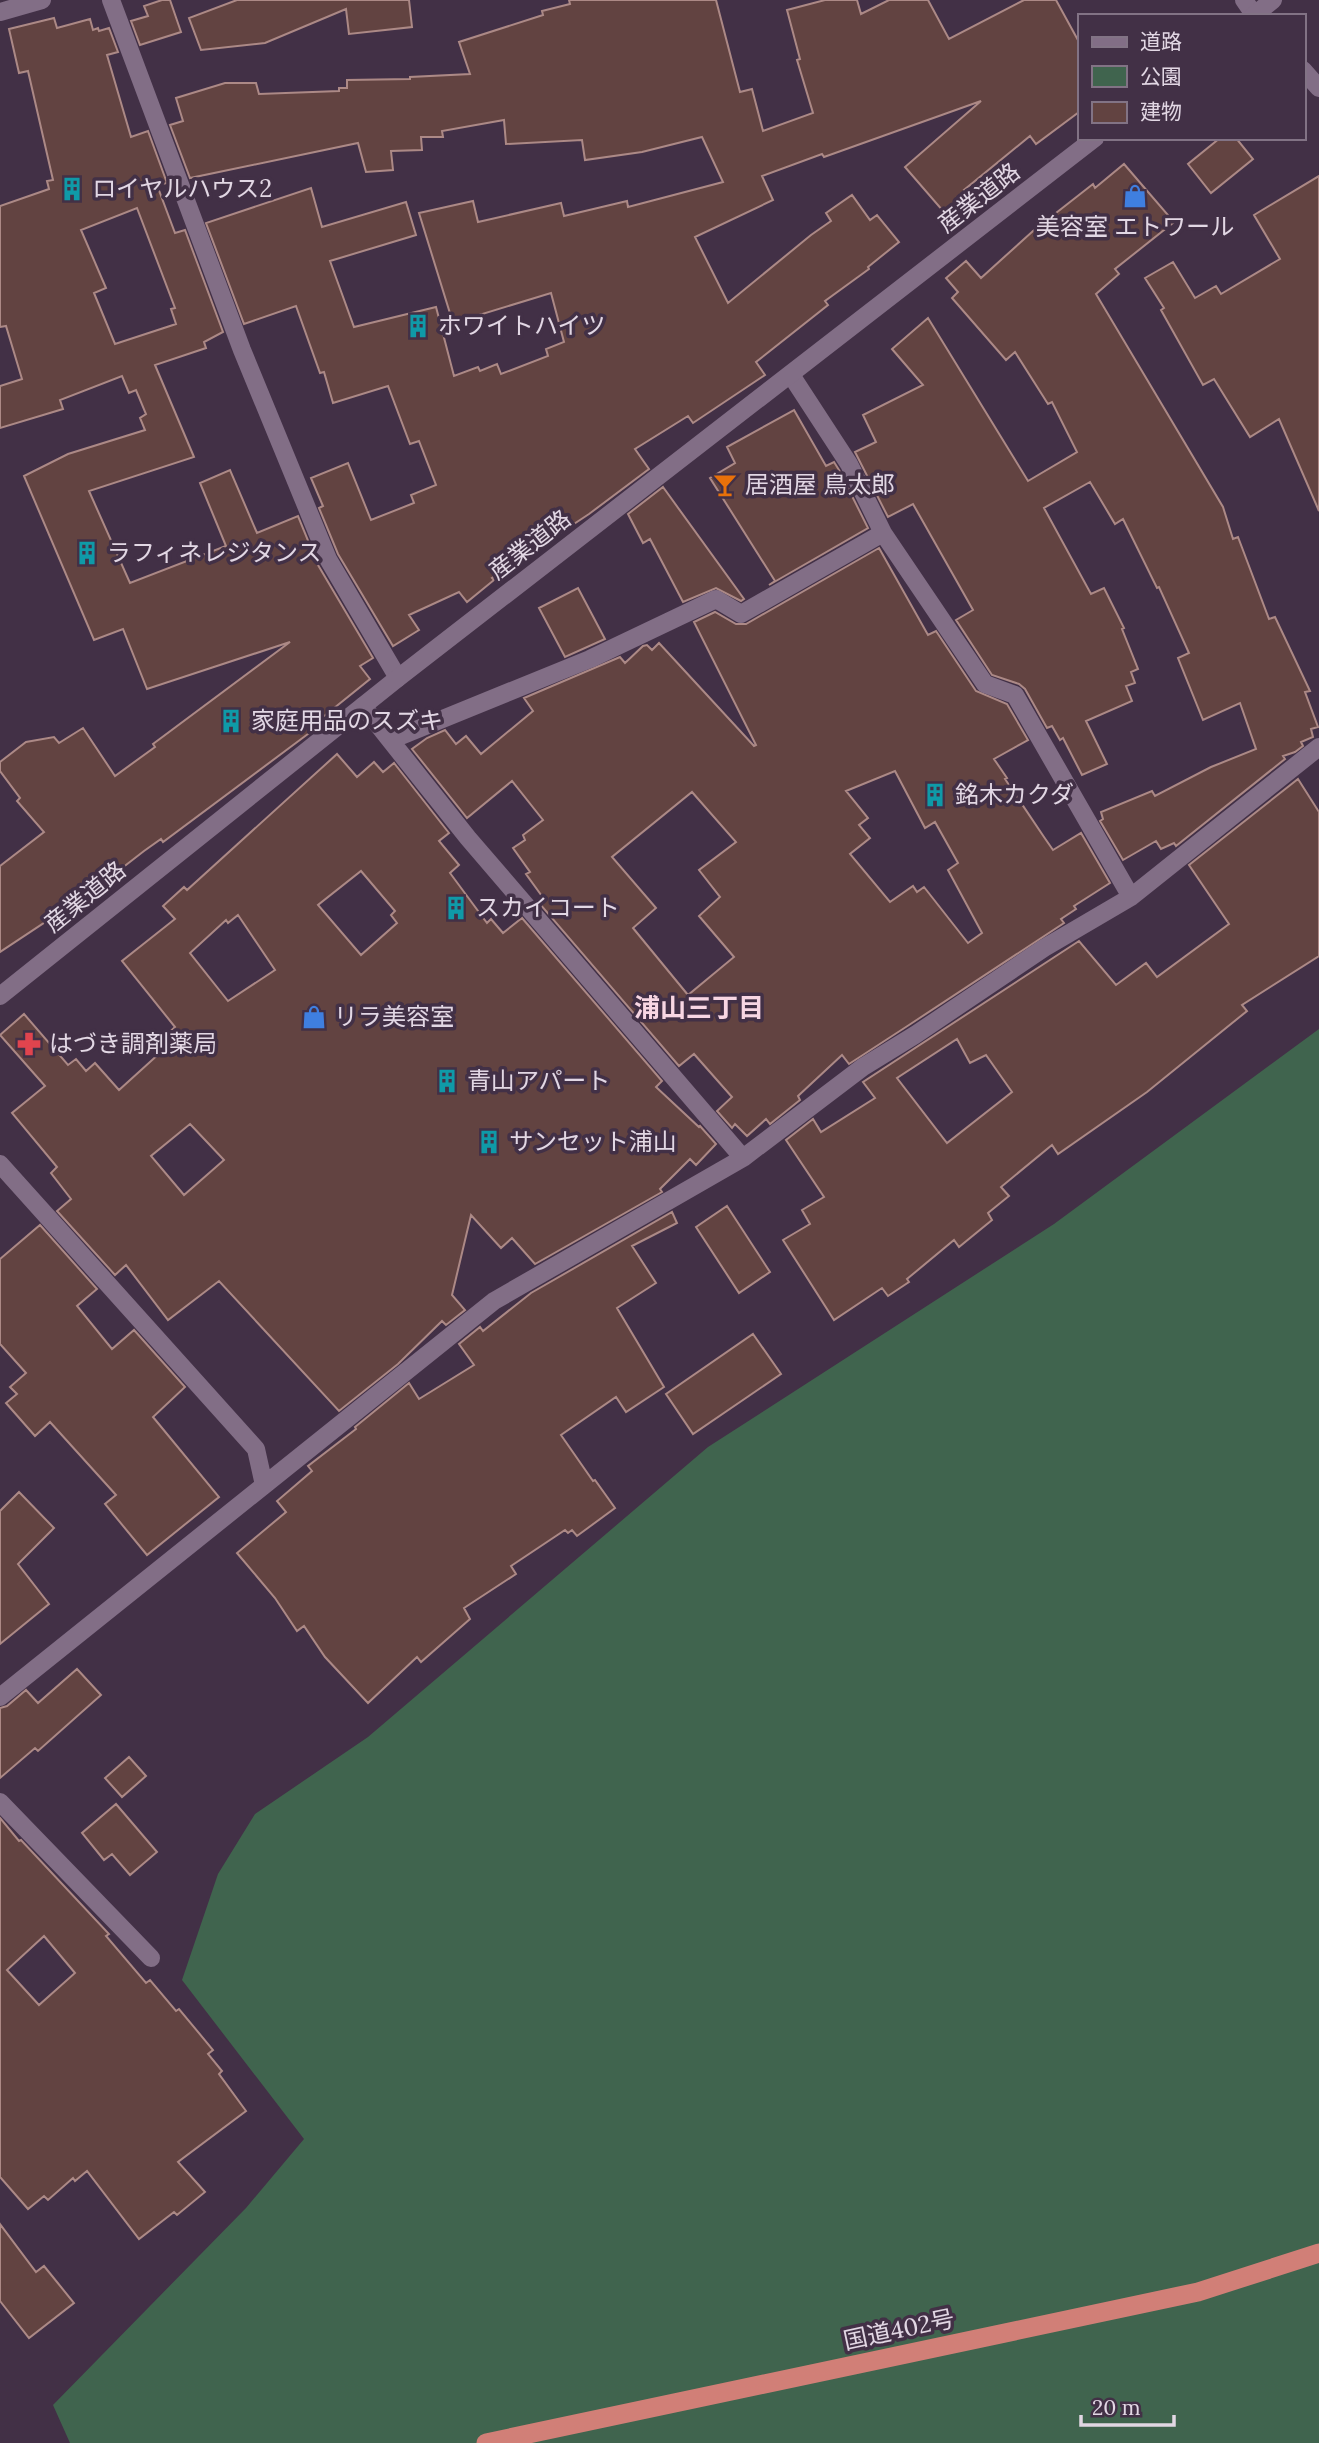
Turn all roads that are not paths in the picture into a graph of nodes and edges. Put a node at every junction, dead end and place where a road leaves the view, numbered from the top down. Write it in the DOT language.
graph roads {
  1 [pos="42,0"];
  2 [pos="1273,0"];
  3 [pos="115,1"];
  4 [pos="0,12"];
  5 [pos="1252,12"];
  6 [pos="1305,72"];
  7 [pos="1319,88"];
  8 [pos="1092,140"];
  9 [pos="791,375"];
  10 [pos="883,533"];
  11 [pos="398,678"];
  12 [pos="363,706"];
  13 [pos="391,740"];
  14 [pos="1319,747"];
  15 [pos="1131,897"];
  16 [pos="0,996"];
  17 [pos="743,1158"];
  18 [pos="0,1164"];
  19 [pos="264,1485"];
  20 [pos="0,1697"];
  21 [pos="0,1802"];
  22 [pos="151,1958"];
  23 [pos="1319,2253"];
  24 [pos="486,2443"];
  1 -- 4 [label="street"];
  2 -- 5 [label="street"];
  3 -- 11 [label="street"];
  6 -- 7 [label="street"];
  8 -- 9 [label="street, 産業道路"];
  9 -- 10 [label="street"];
  9 -- 11 [label="street, 産業道路"];
  10 -- 13 [label="street"];
  10 -- 15 [label="street"];
  11 -- 12 [label="street, 産業道路"];
  12 -- 13 [label="street"];
  12 -- 16 [label="street, 産業道路"];
  13 -- 17 [label="street"];
  14 -- 15 [label="street"];
  15 -- 17 [label="street"];
  17 -- 19 [label="street"];
  18 -- 19 [label="street"];
  19 -- 20 [label="street"];
  21 -- 22 [label="street"];
  23 -- 24 [label="highway, 国道402号"];
}
